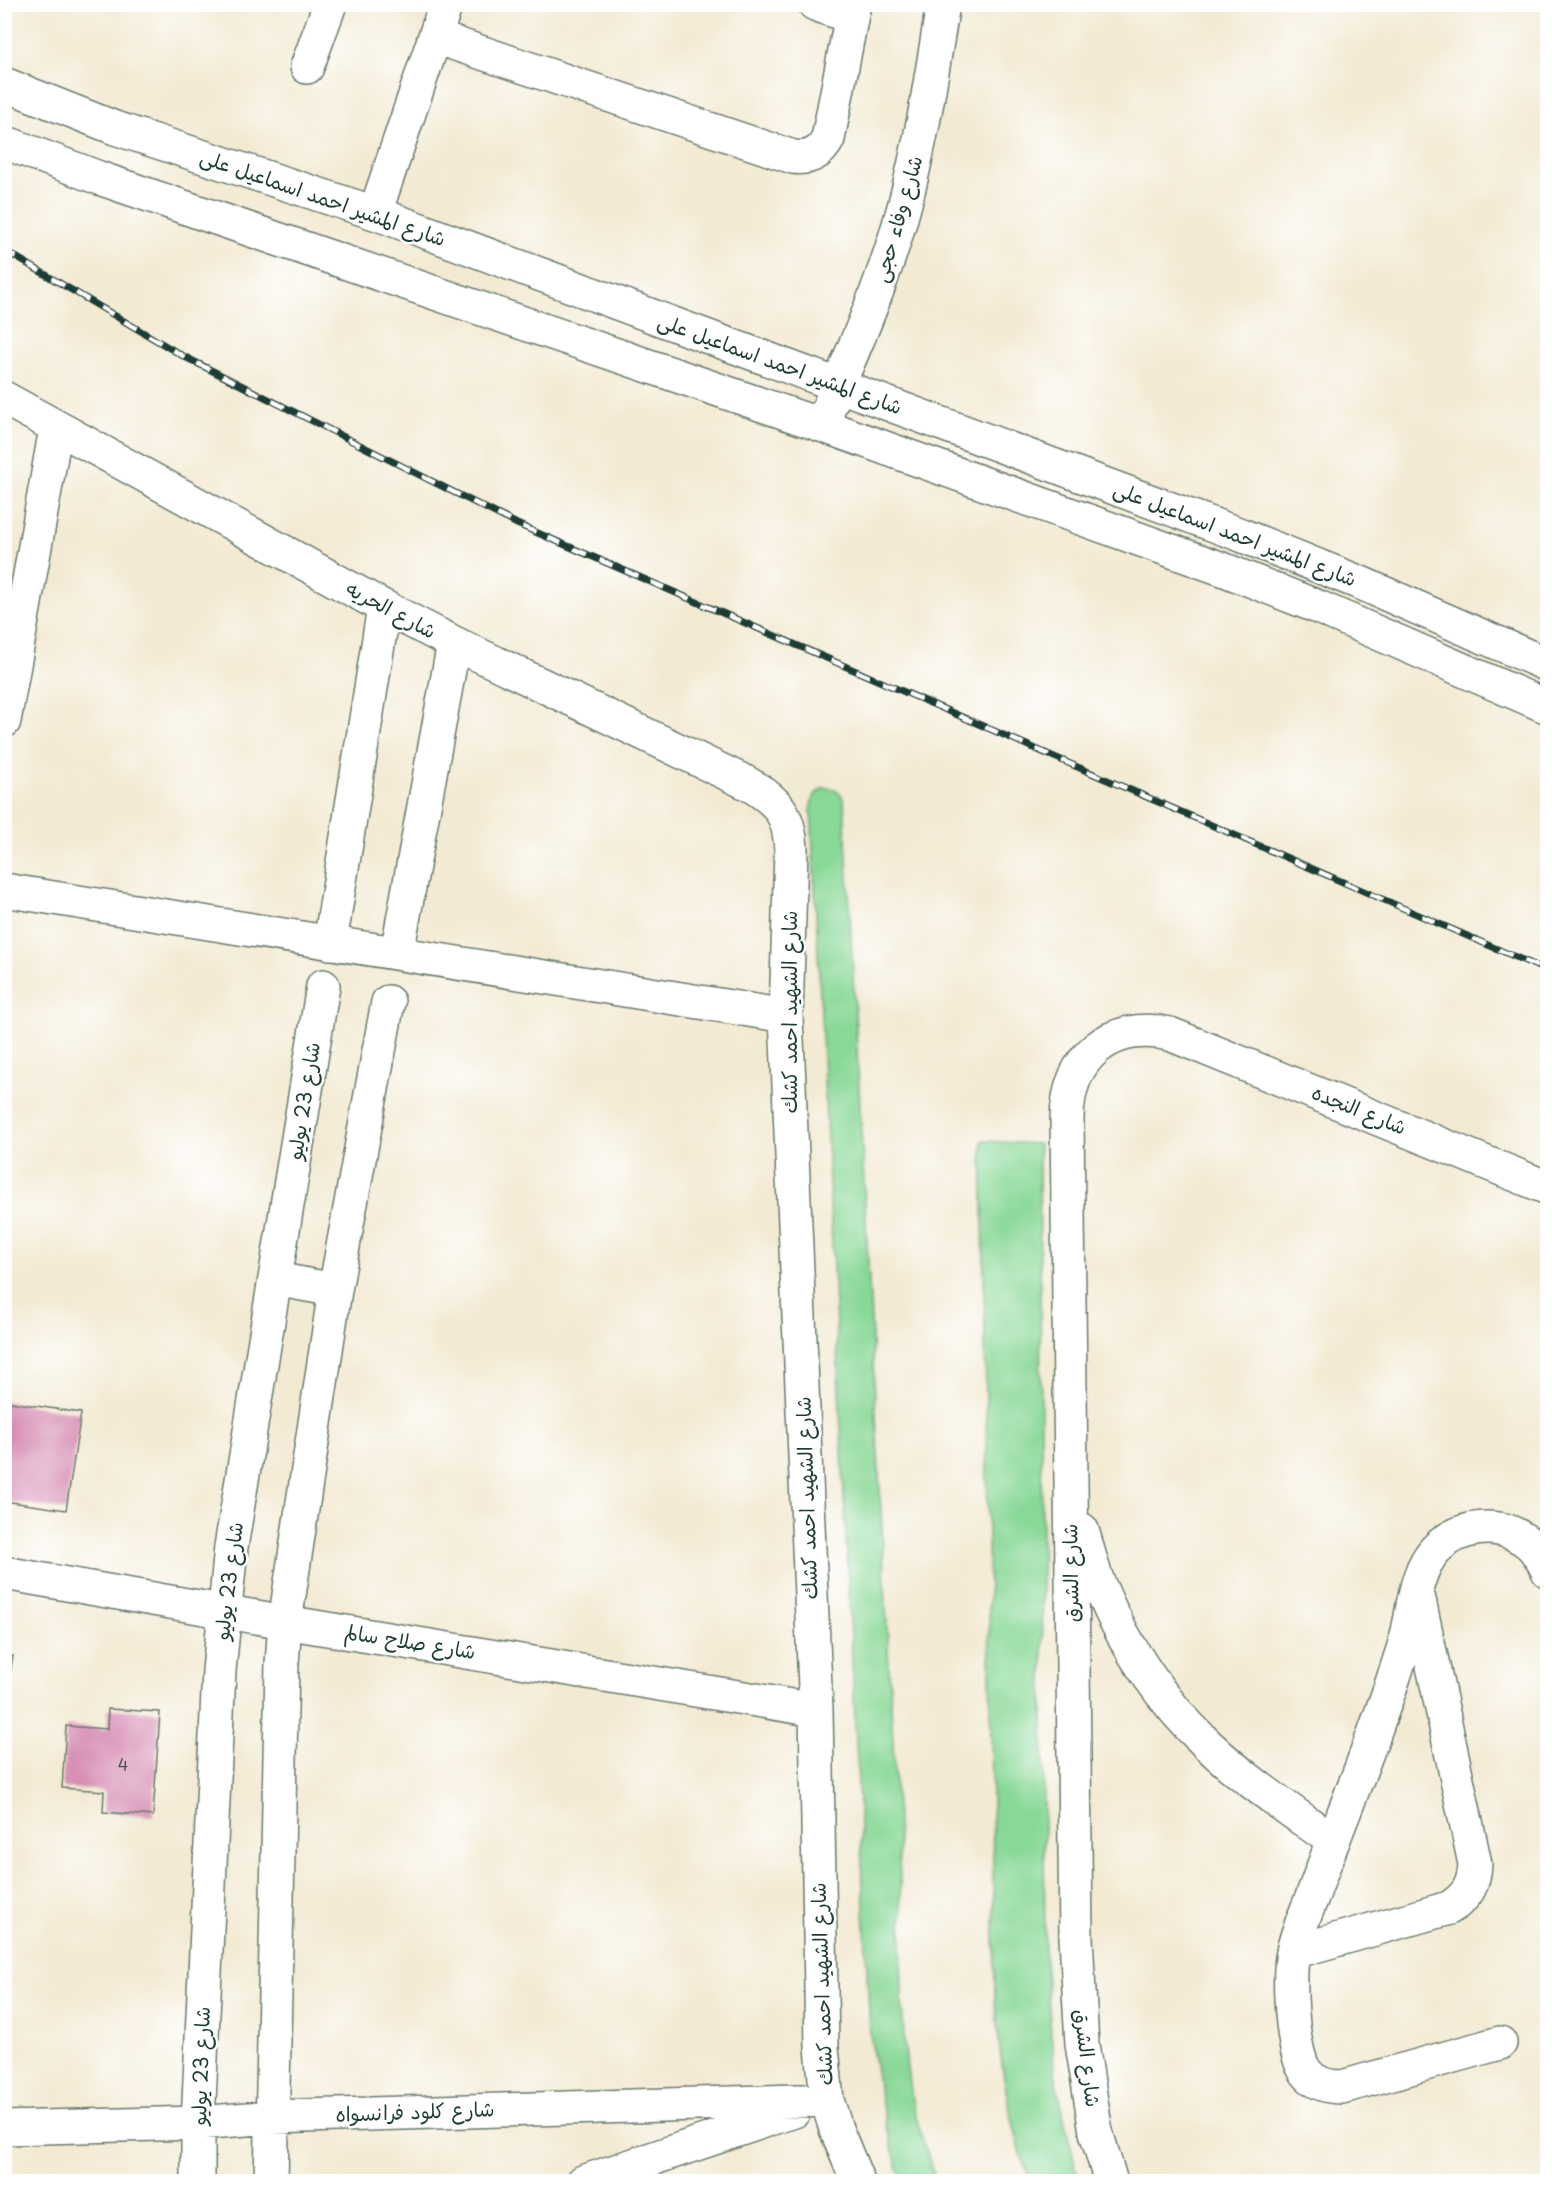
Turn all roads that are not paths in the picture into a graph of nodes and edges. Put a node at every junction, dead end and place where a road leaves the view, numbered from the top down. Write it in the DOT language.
graph roads {
  1 [pos="330,4"];
  2 [pos="446,4"];
  3 [pos="814,4"];
  4 [pos="942,4"];
  5 [pos="852,11"];
  6 [pos="435,37"];
  7 [pos="307,67"];
  8 [pos="4,84"];
  9 [pos="4,142"];
  10 [pos="375,213"];
  11 [pos="838,385"];
  12 [pos="4,398"];
  13 [pos="821,425"];
  14 [pos="56,428"];
  15 [pos="1241,535"];
  16 [pos="1225,570"];
  17 [pos="384,607"];
  18 [pos="454,643"];
  19 [pos="1548,665"];
  20 [pos="1548,707"];
  21 [pos="4,721"];
  22 [pos="782,810"];
  23 [pos="4,891"];
  24 [pos="330,943"];
  25 [pos="397,953"];
  26 [pos="323,986"];
  27 [pos="388,1002"];
  28 [pos="786,1016"];
  29 [pos="1170,1034"];
  30 [pos="1548,1188"];
  31 [pos="275,1280"];
  32 [pos="335,1290"];
  33 [pos="1071,1494"];
  34 [pos="1548,1571"];
  35 [pos="4,1573"];
  36 [pos="1417,1591"];
  37 [pos="224,1611"];
  38 [pos="285,1622"];
  39 [pos="816,1710"];
  40 [pos="1332,1840"];
  41 [pos="1293,1952"];
  42 [pos="1500,2043"];
  43 [pos="827,2100"];
  44 [pos="272,2116"];
  45 [pos="198,2123"];
  46 [pos="4,2128"];
  47 [pos="198,2181"];
  48 [pos="271,2181"];
  49 [pos="583,2181"];
  50 [pos="858,2181"];
  51 [pos="1111,2181"];
  1 -- 7 [label="street"];
  2 -- 6 [label="street"];
  3 -- 5 [label="street"];
  4 -- 11 [label="street, شارع وفاء حجى"];
  5 -- 6 [label="street"];
  6 -- 10 [label="street"];
  8 -- 10 [label="street, شارع المشير احمد اسماعيل على"];
  9 -- 13 [label="street, شارع المشير احمد اسماعيل على"];
  10 -- 11 [label="street, شارع المشير احمد اسماعيل على"];
  11 -- 13 [label="street, شارع وفاء حجى"];
  11 -- 15 [label="street, شارع المشير احمد اسماعيل على"];
  12 -- 14 [label="street, شارع الحريه"];
  13 -- 16 [label="street, شارع المشير احمد اسماعيل على"];
  14 -- 17 [label="street, شارع الحريه"];
  14 -- 21 [label="street"];
  15 -- 16 [label="street"];
  15 -- 19 [label="street, شارع المشير احمد اسماعيل على"];
  16 -- 20 [label="street, شارع المشير احمد اسماعيل على"];
  17 -- 18 [label="street, شارع الحريه"];
  17 -- 24 [label="street"];
  18 -- 22 [label="street, شارع الحريه"];
  18 -- 25 [label="street"];
  22 -- 28 [label="street, شارع الشهيد احمد كشك"];
  23 -- 24 [label="street"];
  24 -- 25 [label="street"];
  25 -- 28 [label="street"];
  26 -- 31 [label="street, شارع 23 يوليو"];
  27 -- 32 [label="street"];
  28 -- 39 [label="street, شارع الشهيد احمد كشك"];
  29 -- 30 [label="street, شارع النجده"];
  29 -- 33 [label="street, شارع الشرق"];
  31 -- 32 [label="street"];
  31 -- 37 [label="street, شارع 23 يوليو"];
  32 -- 38 [label="street"];
  33 -- 40 [label="street"];
  33 -- 51 [label="street, شارع الشرق"];
  34 -- 36 [label="street"];
  35 -- 37 [label="street, شارع صلاح سالم"];
  36 -- 40 [label="street"];
  36 -- 41 [label="street"];
  37 -- 38 [label="street, شارع صلاح سالم"];
  37 -- 45 [label="street, شارع 23 يوليو"];
  38 -- 39 [label="street, شارع صلاح سالم"];
  38 -- 44 [label="street"];
  39 -- 43 [label="street, شارع الشهيد احمد كشك"];
  40 -- 41 [label="street"];
  41 -- 42 [label="street"];
  43 -- 44 [label="street, شارع كلود فرانسواه"];
  43 -- 49 [label="street"];
  43 -- 50 [label="street, شارع الشهيد احمد كشك"];
  44 -- 45 [label="street, شارع كلود فرانسواه"];
  44 -- 48 [label="street"];
  45 -- 46 [label="street, شارع كلود فرانسواه"];
  45 -- 47 [label="street, شارع 23 يوليو"];
}
